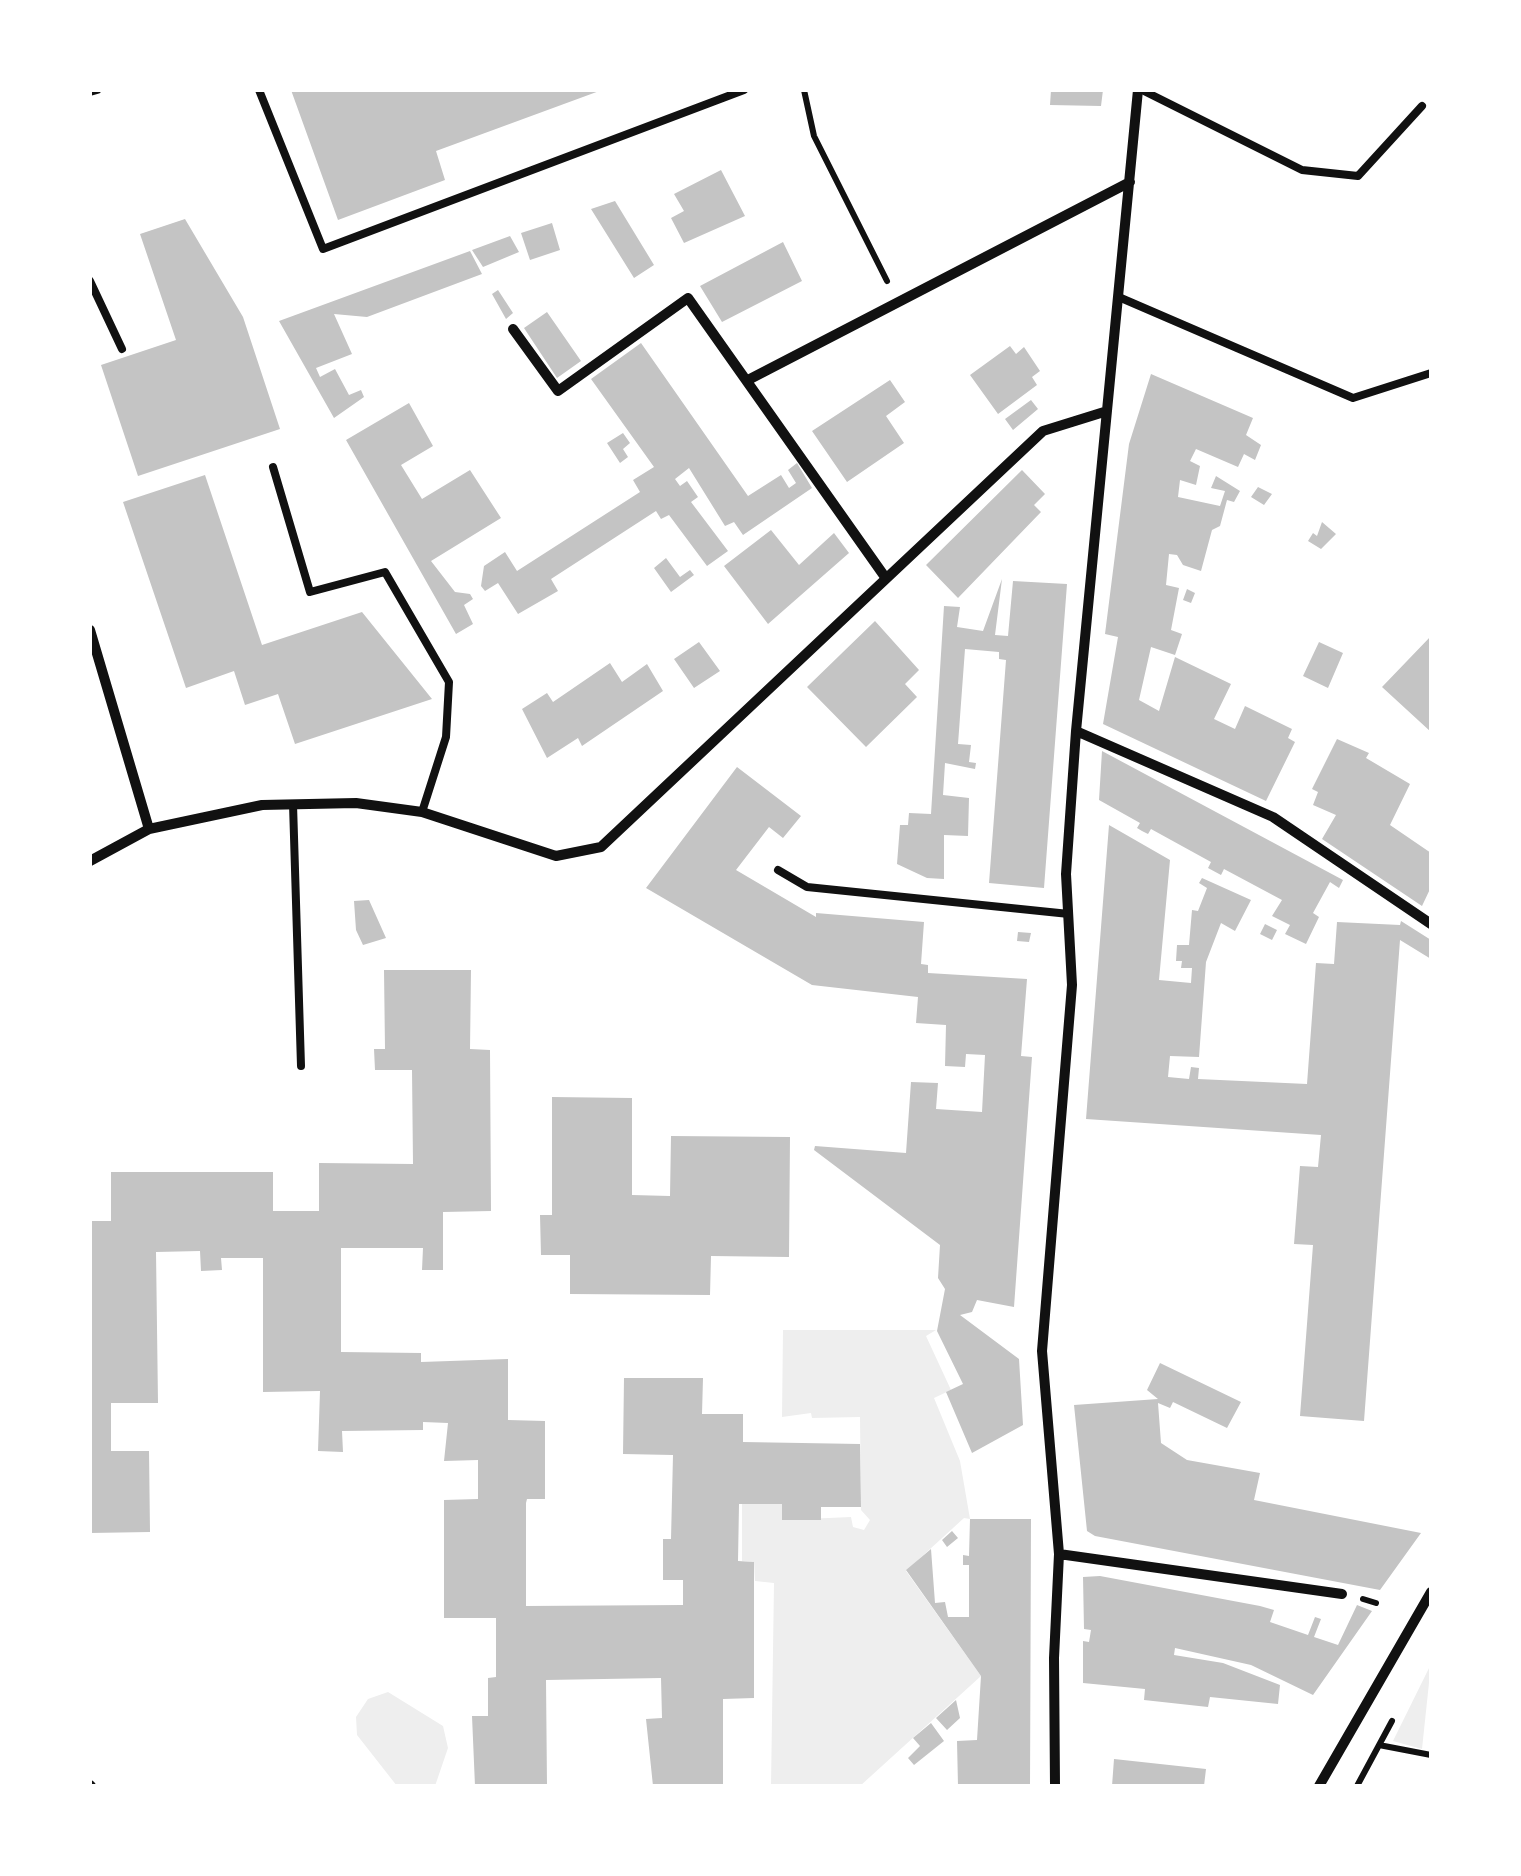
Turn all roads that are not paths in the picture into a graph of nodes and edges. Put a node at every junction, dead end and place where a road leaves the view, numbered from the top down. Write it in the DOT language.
graph roads {
  1 [pos="260,90"];
  2 [pos="744,90"];
  3 [pos="1140,90"];
  4 [pos="1422,106"];
  5 [pos="1130,182"];
  6 [pos="90,281"];
  7 [pos="1121,298"];
  8 [pos="513,329"];
  9 [pos="122,349"];
  10 [pos="1431,373"];
  11 [pos="748,380"];
  12 [pos="1104,412"];
  13 [pos="274,467"];
  14 [pos="885,576"];
  15 [pos="90,630"];
  16 [pos="1076,730"];
  17 [pos="293,804"];
  18 [pos="422,812"];
  19 [pos="149,829"];
  20 [pos="90,861"];
  21 [pos="778,870"];
  22 [pos="1068,914"];
  23 [pos="1431,924"];
  24 [pos="301,1066"];
  25 [pos="1059,1554"];
  26 [pos="1431,1592"];
  27 [pos="1342,1594"];
  28 [pos="1055,1786"];
  29 [pos="1319,1786"];
  1 -- 2 [label="lane"];
  3 -- 4 [label="lane"];
  3 -- 5 [label="street"];
  5 -- 7 [label="street"];
  5 -- 11 [label="street"];
  6 -- 9 [label="lane"];
  7 -- 10 [label="lane"];
  7 -- 12 [label="street"];
  8 -- 11 [label="street"];
  11 -- 14 [label="street"];
  12 -- 14 [label="street"];
  12 -- 16 [label="street"];
  13 -- 18 [label="lane"];
  14 -- 18 [label="street"];
  15 -- 19 [label="street"];
  16 -- 22 [label="street"];
  16 -- 23 [label="street"];
  17 -- 18 [label="street"];
  17 -- 19 [label="street"];
  17 -- 24 [label="lane"];
  19 -- 20 [label="street"];
  21 -- 22 [label="lane"];
  22 -- 25 [label="street"];
  25 -- 27 [label="street"];
  25 -- 28 [label="street"];
  26 -- 29 [label="street"];
}
